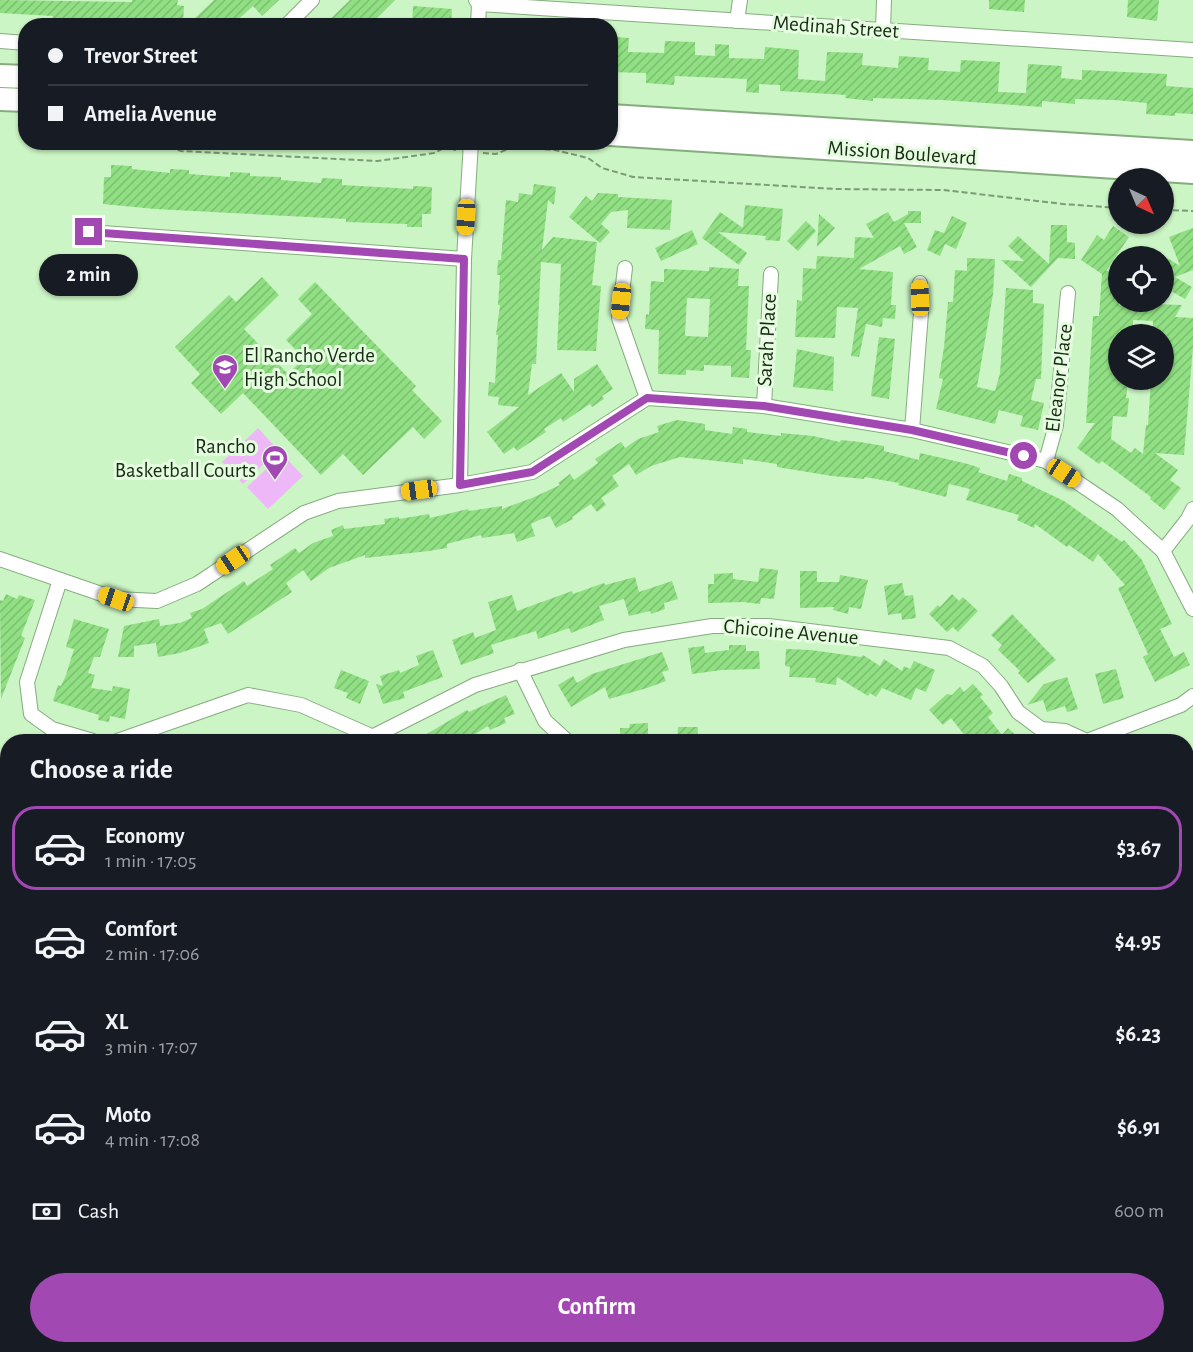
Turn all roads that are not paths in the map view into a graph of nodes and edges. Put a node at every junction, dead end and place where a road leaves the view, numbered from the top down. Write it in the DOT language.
graph roads {
  1 [pos="312,0"];
  2 [pos="740,0"];
  3 [pos="884,0"];
  4 [pos="478,2"];
  5 [pos="592,6"];
  6 [pos="294,18"];
  7 [pos="478,18"];
  8 [pos="737,21"];
  9 [pos="882,30"];
  10 [pos="0,41"];
  11 [pos="18,42"];
  12 [pos="1193,50"];
  13 [pos="0,76"];
  14 [pos="18,77"];
  15 [pos="0,99"];
  16 [pos="18,100"];
  17 [pos="618,116"];
  18 [pos="618,135"];
  19 [pos="470,150"];
  20 [pos="1193,152"];
  21 [pos="1193,172"];
  22 [pos="89,232"];
  23 [pos="464,259"];
  24 [pos="625,268"];
  25 [pos="771,274"];
  26 [pos="920,284"];
  27 [pos="1068,293"];
  28 [pos="647,398"];
  29 [pos="764,406"];
  30 [pos="912,430"];
  31 [pos="1046,461"];
  32 [pos="460,485"];
  33 [pos="1193,509"];
  34 [pos="1163,551"];
  35 [pos="0,560"];
  36 [pos="60,580"];
  37 [pos="1193,609"];
  38 [pos="520,670"];
  39 [pos="1193,696"];
  40 [pos="69,734"];
  41 [pos="137,734"];
  42 [pos="357,734"];
  43 [pos="377,734"];
  44 [pos="559,734"];
  45 [pos="1072,734"];
  46 [pos="1105,734"];
  1 -- 6 [label="street"];
  2 -- 8 [label="street"];
  3 -- 9 [label="street"];
  4 -- 5 [label="street, Medinah Street"];
  4 -- 7 [label="street"];
  5 -- 8 [label="street, Medinah Street"];
  8 -- 9 [label="street, Medinah Street"];
  9 -- 12 [label="street, Medinah Street"];
  10 -- 11 [label="street"];
  13 -- 14 [label="main road"];
  15 -- 16 [label="main road"];
  17 -- 20 [label="main road, Mission Boulevard"];
  18 -- 21 [label="main road, Mission Boulevard"];
  19 -- 23 [label="street"];
  22 -- 23 [label="street"];
  23 -- 32 [label="street"];
  24 -- 28 [label="street"];
  25 -- 29 [label="street, Sarah Place"];
  26 -- 30 [label="street"];
  27 -- 31 [label="street, Eleanor Place"];
  28 -- 29 [label="street"];
  28 -- 32 [label="street"];
  29 -- 30 [label="street"];
  30 -- 31 [label="street"];
  31 -- 34 [label="street"];
  32 -- 36 [label="street"];
  33 -- 34 [label="street"];
  34 -- 37 [label="street"];
  35 -- 36 [label="street"];
  36 -- 40 [label="street"];
  38 -- 43 [label="street, Chicoine Avenue"];
  38 -- 44 [label="street"];
  38 -- 45 [label="street, Chicoine Avenue"];
  39 -- 46 [label="street, Chicoine Avenue"];
  41 -- 42 [label="street"];
}
